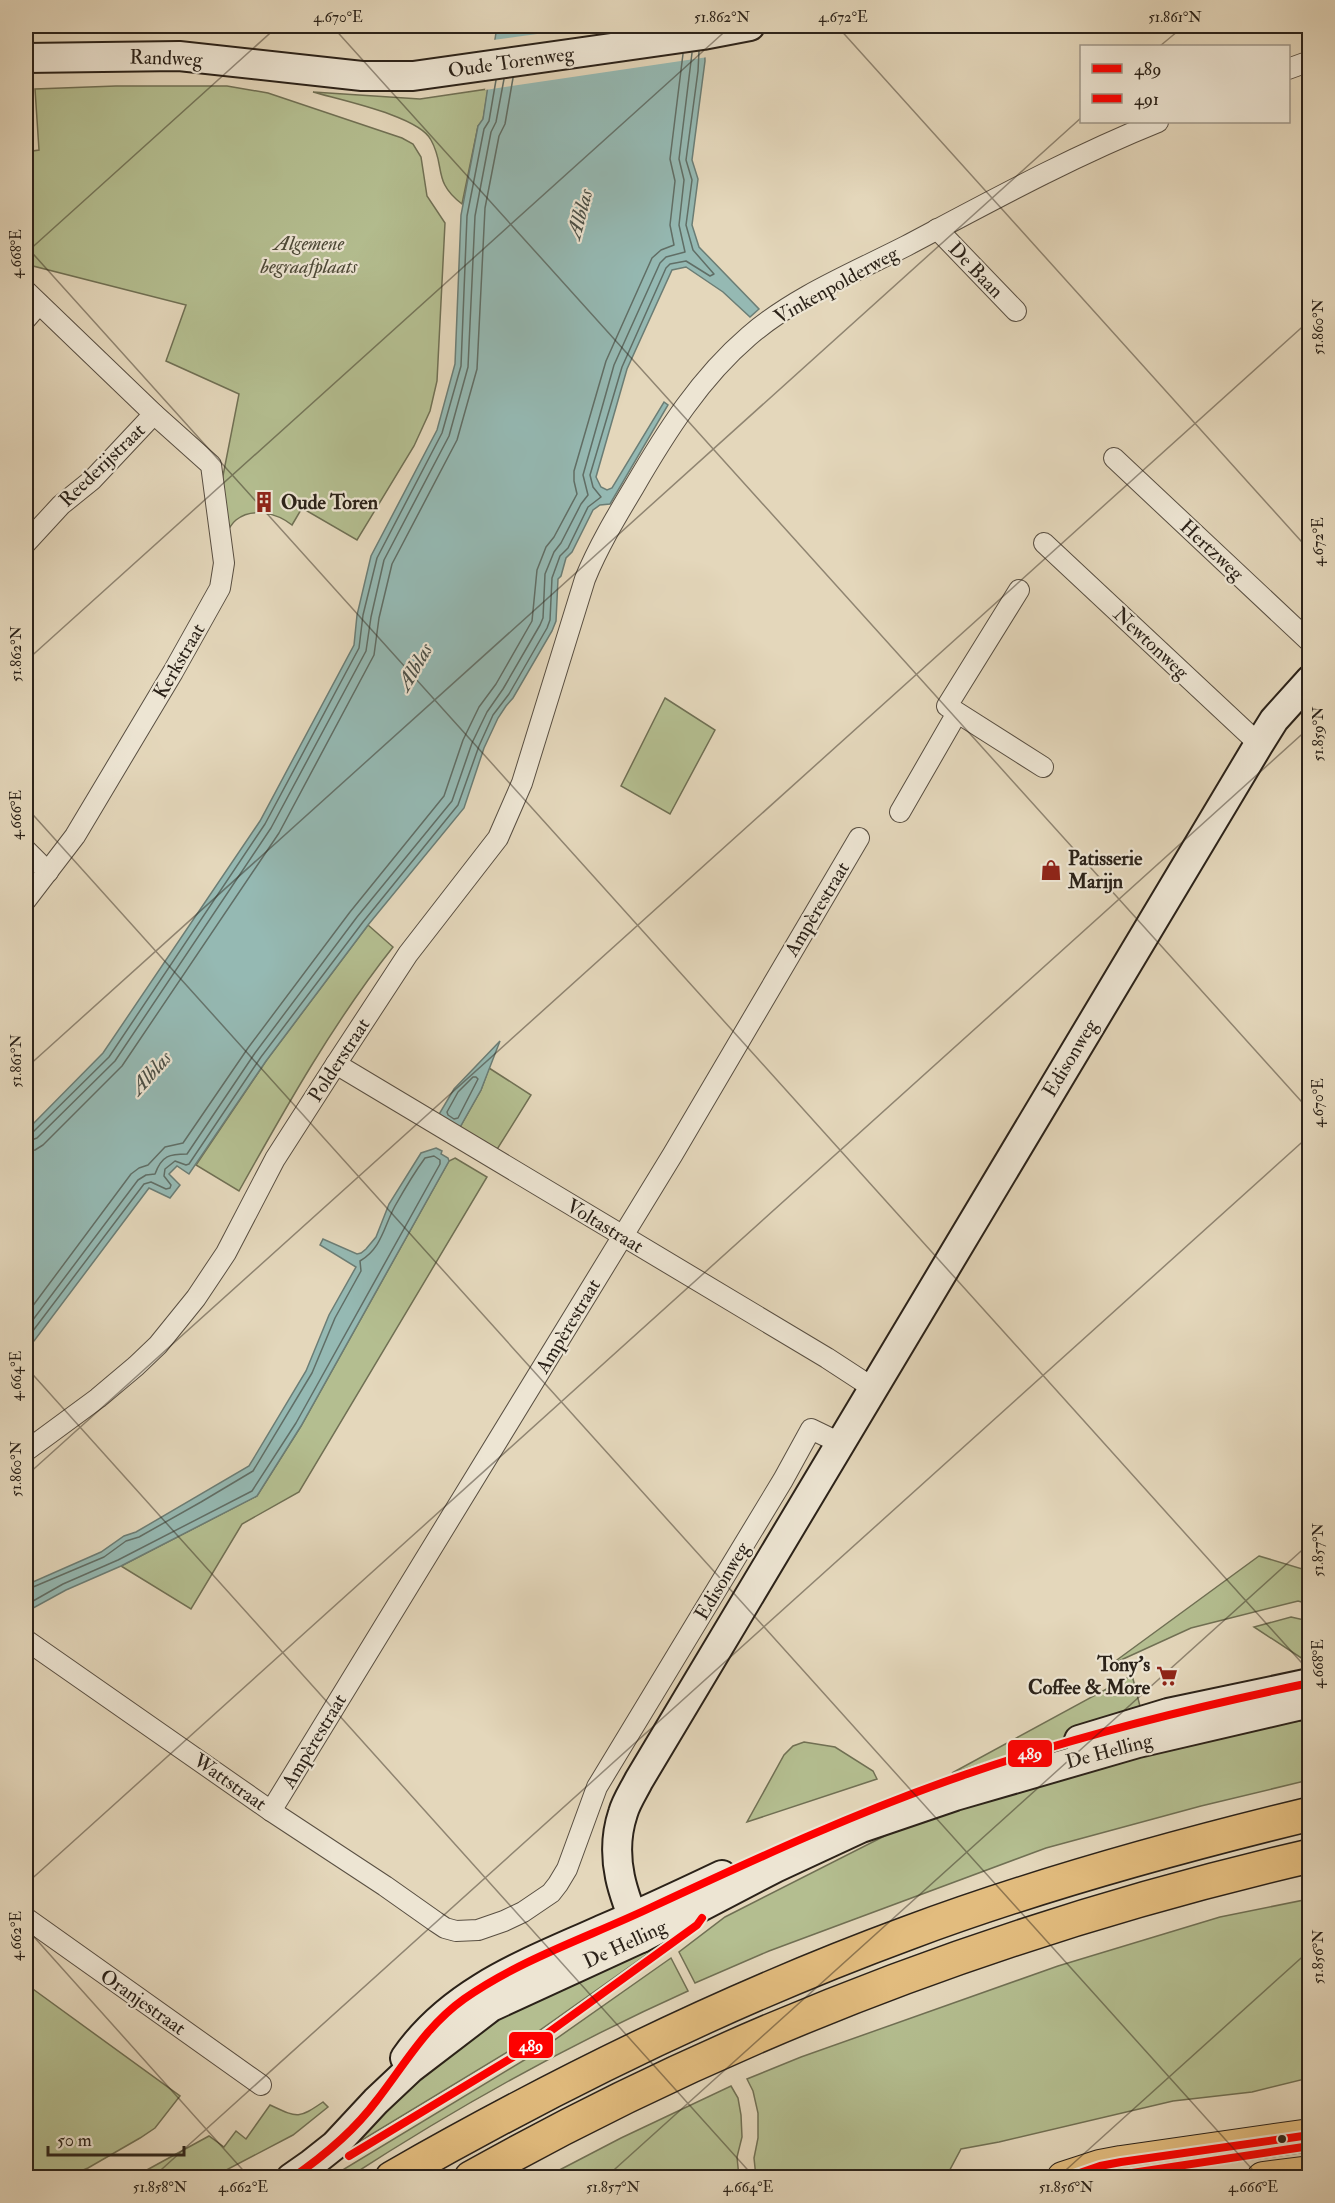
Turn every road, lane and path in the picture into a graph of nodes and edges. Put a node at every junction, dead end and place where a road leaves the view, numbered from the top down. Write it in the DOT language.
graph roads {
  1 [pos="750,26"];
  2 [pos="26,58"];
  3 [pos="1310,61"];
  4 [pos="1290,68"];
  5 [pos="306,70"];
  6 [pos="1156,123"];
  7 [pos="945,238"];
  8 [pos="32,298"];
  9 [pos="1016,311"];
  10 [pos="26,319"];
  11 [pos="154,414"];
  12 [pos="1114,458"];
  13 [pos="26,543"];
  14 [pos="1044,543"];
  15 [pos="1019,590"];
  16 [pos="573,615"];
  17 [pos="1310,642"];
  18 [pos="1310,680"];
  19 [pos="957,713"];
  20 [pos="1258,744"];
  21 [pos="1043,768"];
  22 [pos="900,812"];
  23 [pos="859,838"];
  24 [pos="26,850"];
  25 [pos="48,872"];
  26 [pos="26,900"];
  27 [pos="336,1064"];
  28 [pos="622,1236"];
  29 [pos="873,1388"];
  30 [pos="840,1443"];
  31 [pos="26,1451"];
  32 [pos="26,1640"];
  33 [pos="1310,1683"];
  34 [pos="1310,1703"];
  35 [pos="613,1760"];
  36 [pos="639,1780"];
  37 [pos="271,1811"];
  38 [pos="1310,1815"];
  39 [pos="1310,1856"];
  40 [pos="26,1918"];
  41 [pos="436,1922"];
  42 [pos="637,1927"];
  43 [pos="261,2085"];
  44 [pos="1310,2135"];
  45 [pos="1310,2172"];
  46 [pos="291,2178"];
  47 [pos="392,2178"];
  48 [pos="471,2178"];
  49 [pos="1063,2178"];
  50 [pos="1263,2178"];
  1 -- 5 [label="street, Oude Torenweg"];
  2 -- 5 [label="street, Randweg"];
  3 -- 4 [label="street"];
  6 -- 7 [label="street, Vinkenpolderweg"];
  7 -- 9 [label="street, De Baan"];
  7 -- 16 [label="street, Vinkenpolderweg"];
  8 -- 10 [label="street"];
  8 -- 11 [label="street, Kerkstraat"];
  11 -- 13 [label="street, Reederijstraat"];
  11 -- 25 [label="street, Kerkstraat"];
  12 -- 17 [label="street, Hertzweg"];
  14 -- 20 [label="street, Newtonweg"];
  15 -- 19 [label="street"];
  16 -- 27 [label="street, Polderstraat"];
  18 -- 20 [label="street, Edisonweg"];
  19 -- 21 [label="street"];
  19 -- 22 [label="street"];
  20 -- 29 [label="street, Edisonweg"];
  23 -- 28 [label="street, Ampèrestraat"];
  24 -- 25 [label="street"];
  25 -- 26 [label="street, Kerkstraat"];
  27 -- 28 [label="street, Voltastraat"];
  27 -- 31 [label="street, Polderstraat"];
  28 -- 29 [label="street, Voltastraat"];
  28 -- 37 [label="street, Ampèrestraat"];
  29 -- 30 [label="street, Edisonweg"];
  30 -- 35 [label="street, Edisonweg"];
  30 -- 36 [label="street, Edisonweg"];
  32 -- 37 [label="street, Wattstraat"];
  33 -- 42 [label="street, De Helling"];
  34 -- 42 [label="street, De Helling"];
  35 -- 36 [label="street"];
  35 -- 41 [label="street, Edisonweg"];
  36 -- 42 [label="street, Edisonweg"];
  37 -- 41 [label="street, Wattstraat"];
  38 -- 47 [label="highway"];
  39 -- 48 [label="highway"];
  40 -- 43 [label="street, Oranjestraat"];
  42 -- 46 [label="street, De Helling"];
  44 -- 49 [label="main road"];
  45 -- 50 [label="main road"];
}
